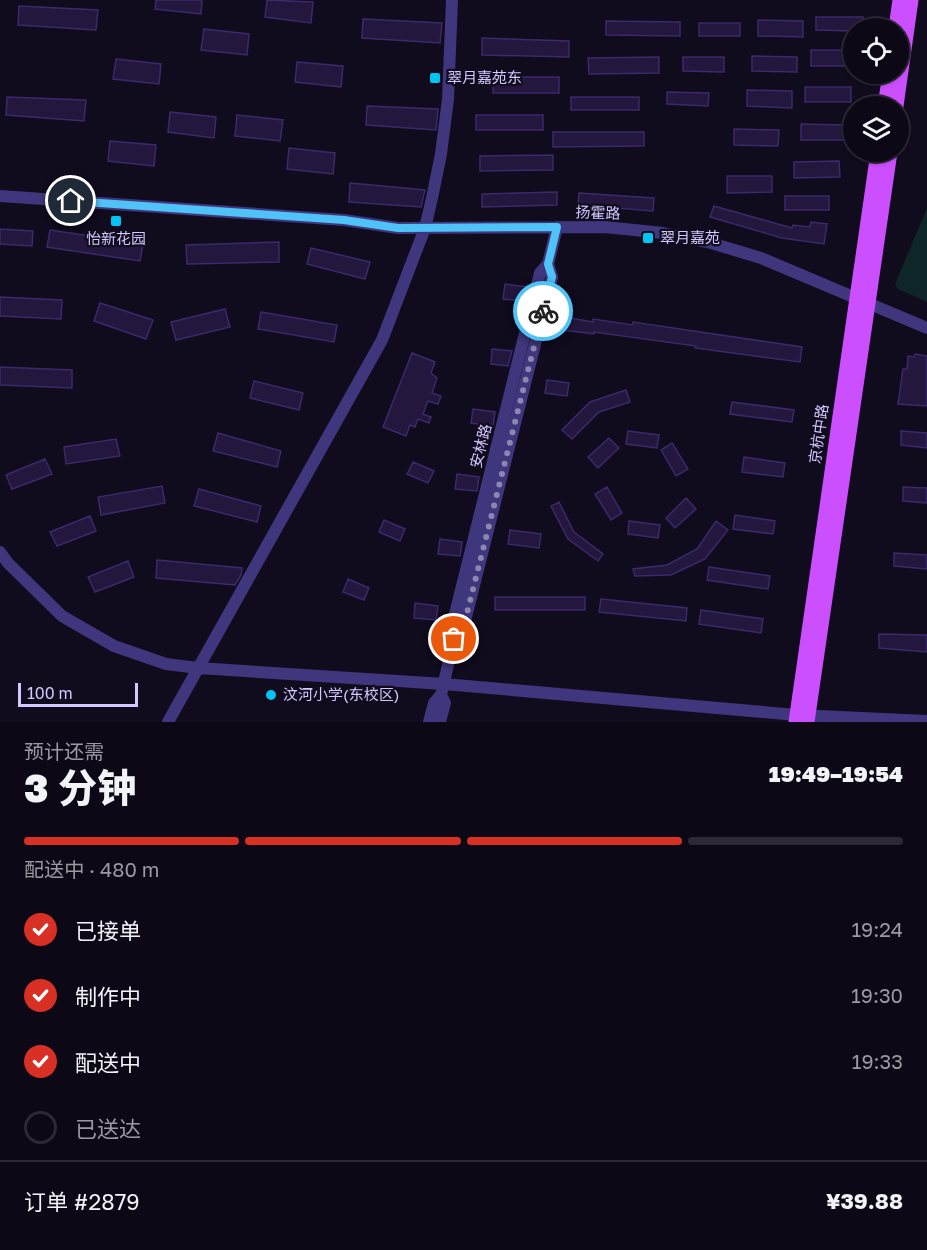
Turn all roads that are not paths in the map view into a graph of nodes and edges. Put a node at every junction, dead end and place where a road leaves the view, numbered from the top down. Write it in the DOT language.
graph roads {
  1 [pos="452,0"];
  2 [pos="900,0"];
  3 [pos="911,0"];
  4 [pos="897,18"];
  5 [pos="897,96"];
  6 [pos="877,162"];
  7 [pos="888,162"];
  8 [pos="0,196"];
  9 [pos="557,227"];
  10 [pos="425,228"];
  11 [pos="863,301"];
  12 [pos="927,328"];
  13 [pos="0,552"];
  14 [pos="198,668"];
  15 [pos="443,689"];
  16 [pos="802,719"];
  17 [pos="927,721"];
  18 [pos="168,722"];
  19 [pos="429,722"];
  20 [pos="440,722"];
  1 -- 10 [label="street"];
  2 -- 4 [label="main road"];
  3 -- 5 [label="main road"];
  6 -- 11 [label="main road, 京杭中路"];
  7 -- 11 [label="main road, 京杭中路"];
  8 -- 10 [label="street, 扬霍路"];
  9 -- 10 [label="street, 扬霍路"];
  9 -- 11 [label="street, 扬霍路"];
  9 -- 15 [label="street, 安林路"];
  10 -- 14 [label="street"];
  11 -- 12 [label="street, 扬霍路"];
  11 -- 16 [label="main road, 京杭中路"];
  13 -- 14 [label="street"];
  14 -- 15 [label="street"];
  14 -- 18 [label="street"];
  15 -- 16 [label="street"];
  15 -- 19 [label="street, 安林路"];
  15 -- 20 [label="street, 安林路"];
  16 -- 17 [label="street"];
}
